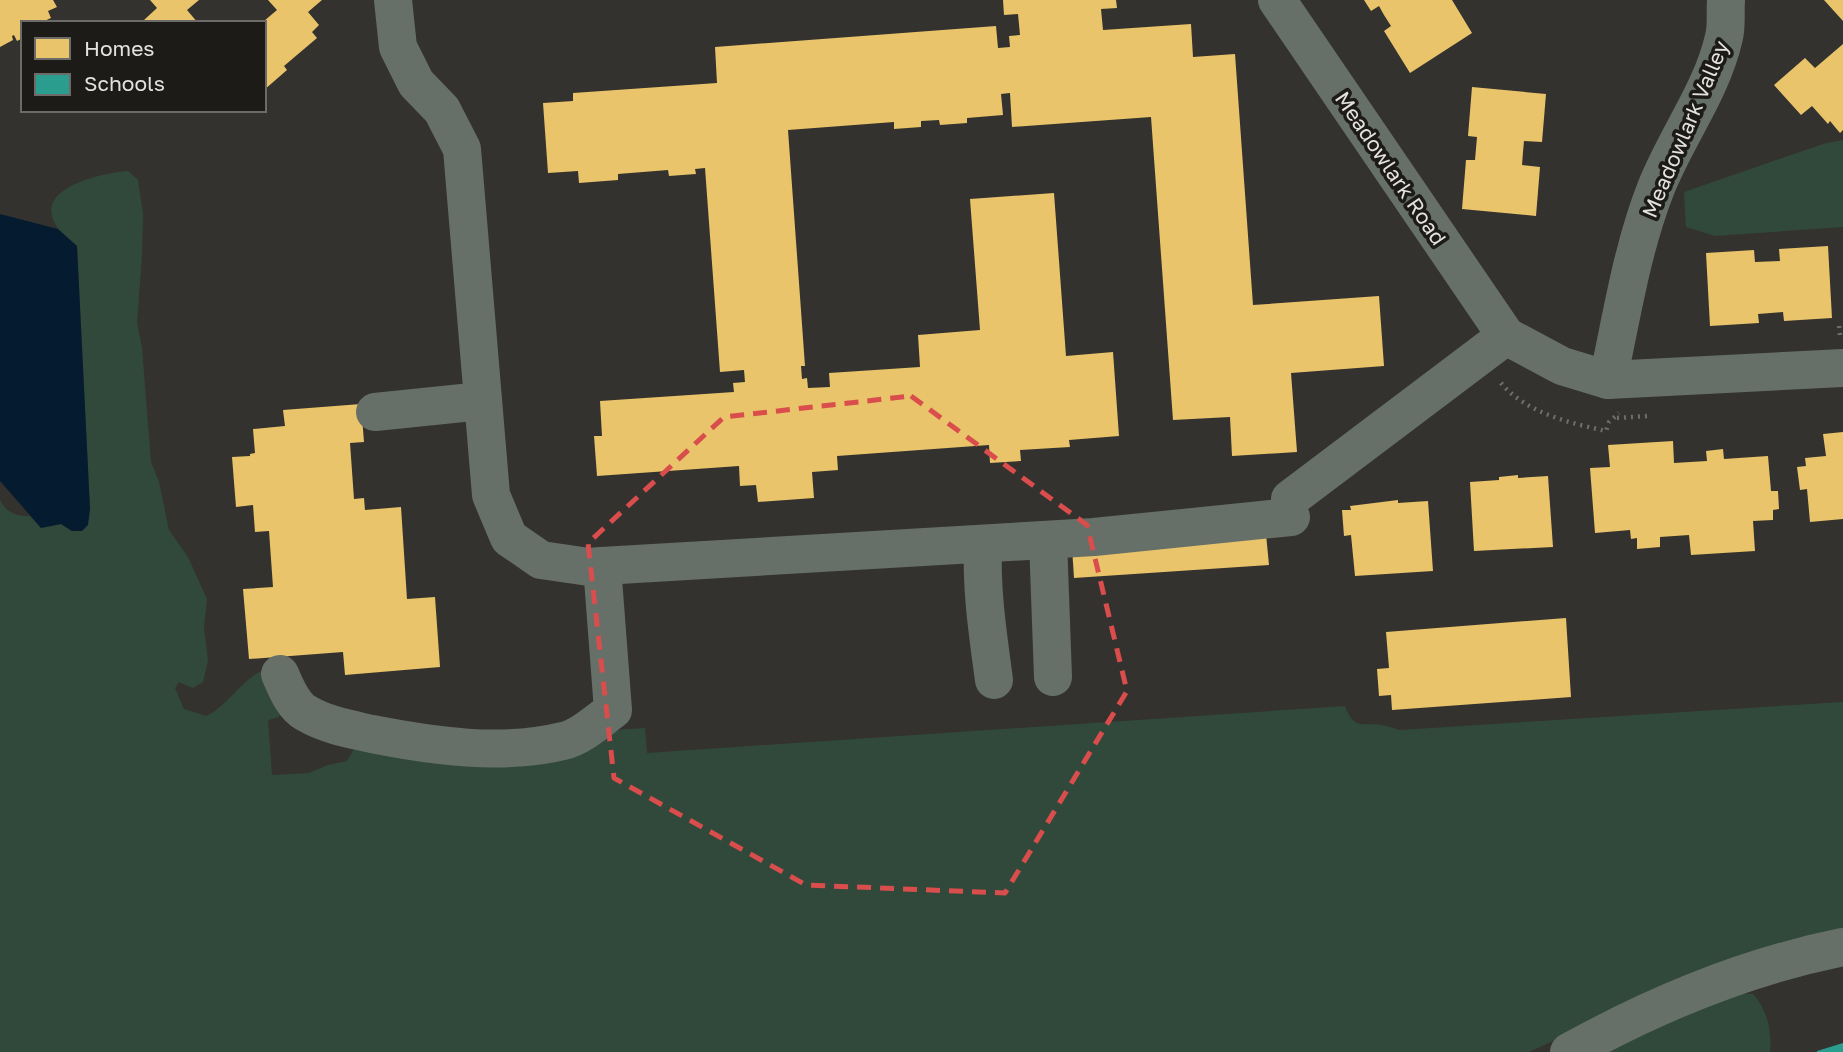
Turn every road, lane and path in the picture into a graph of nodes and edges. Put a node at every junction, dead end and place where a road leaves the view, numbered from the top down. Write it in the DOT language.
graph roads {
  1 [pos="393,0"];
  2 [pos="1277,0"];
  3 [pos="1726,0"];
  4 [pos="1506,336"];
  5 [pos="1843,368"];
  6 [pos="1608,380"];
  7 [pos="1499,381"];
  8 [pos="482,401"];
  9 [pos="375,412"];
  10 [pos="1606,431"];
  11 [pos="1048,540"];
  12 [pos="983,544"];
  13 [pos="603,566"];
  14 [pos="280,674"];
  15 [pos="1053,677"];
  16 [pos="994,680"];
  17 [pos="1843,947"];
  18 [pos="1569,1052"];
  1 -- 8 [label="street"];
  2 -- 4 [label="street, Meadowlark Road"];
  3 -- 6 [label="street, Meadowlark Valley"];
  4 -- 6 [label="street, Meadowlark Road"];
  4 -- 11 [label="street"];
  5 -- 6 [label="street, Meadowlark Road"];
  7 -- 10 [label="path"];
  8 -- 9 [label="street"];
  8 -- 13 [label="street"];
  11 -- 12 [label="street"];
  11 -- 15 [label="street"];
  12 -- 13 [label="street"];
  12 -- 16 [label="street"];
  13 -- 14 [label="street"];
  17 -- 18 [label="street"];
}
